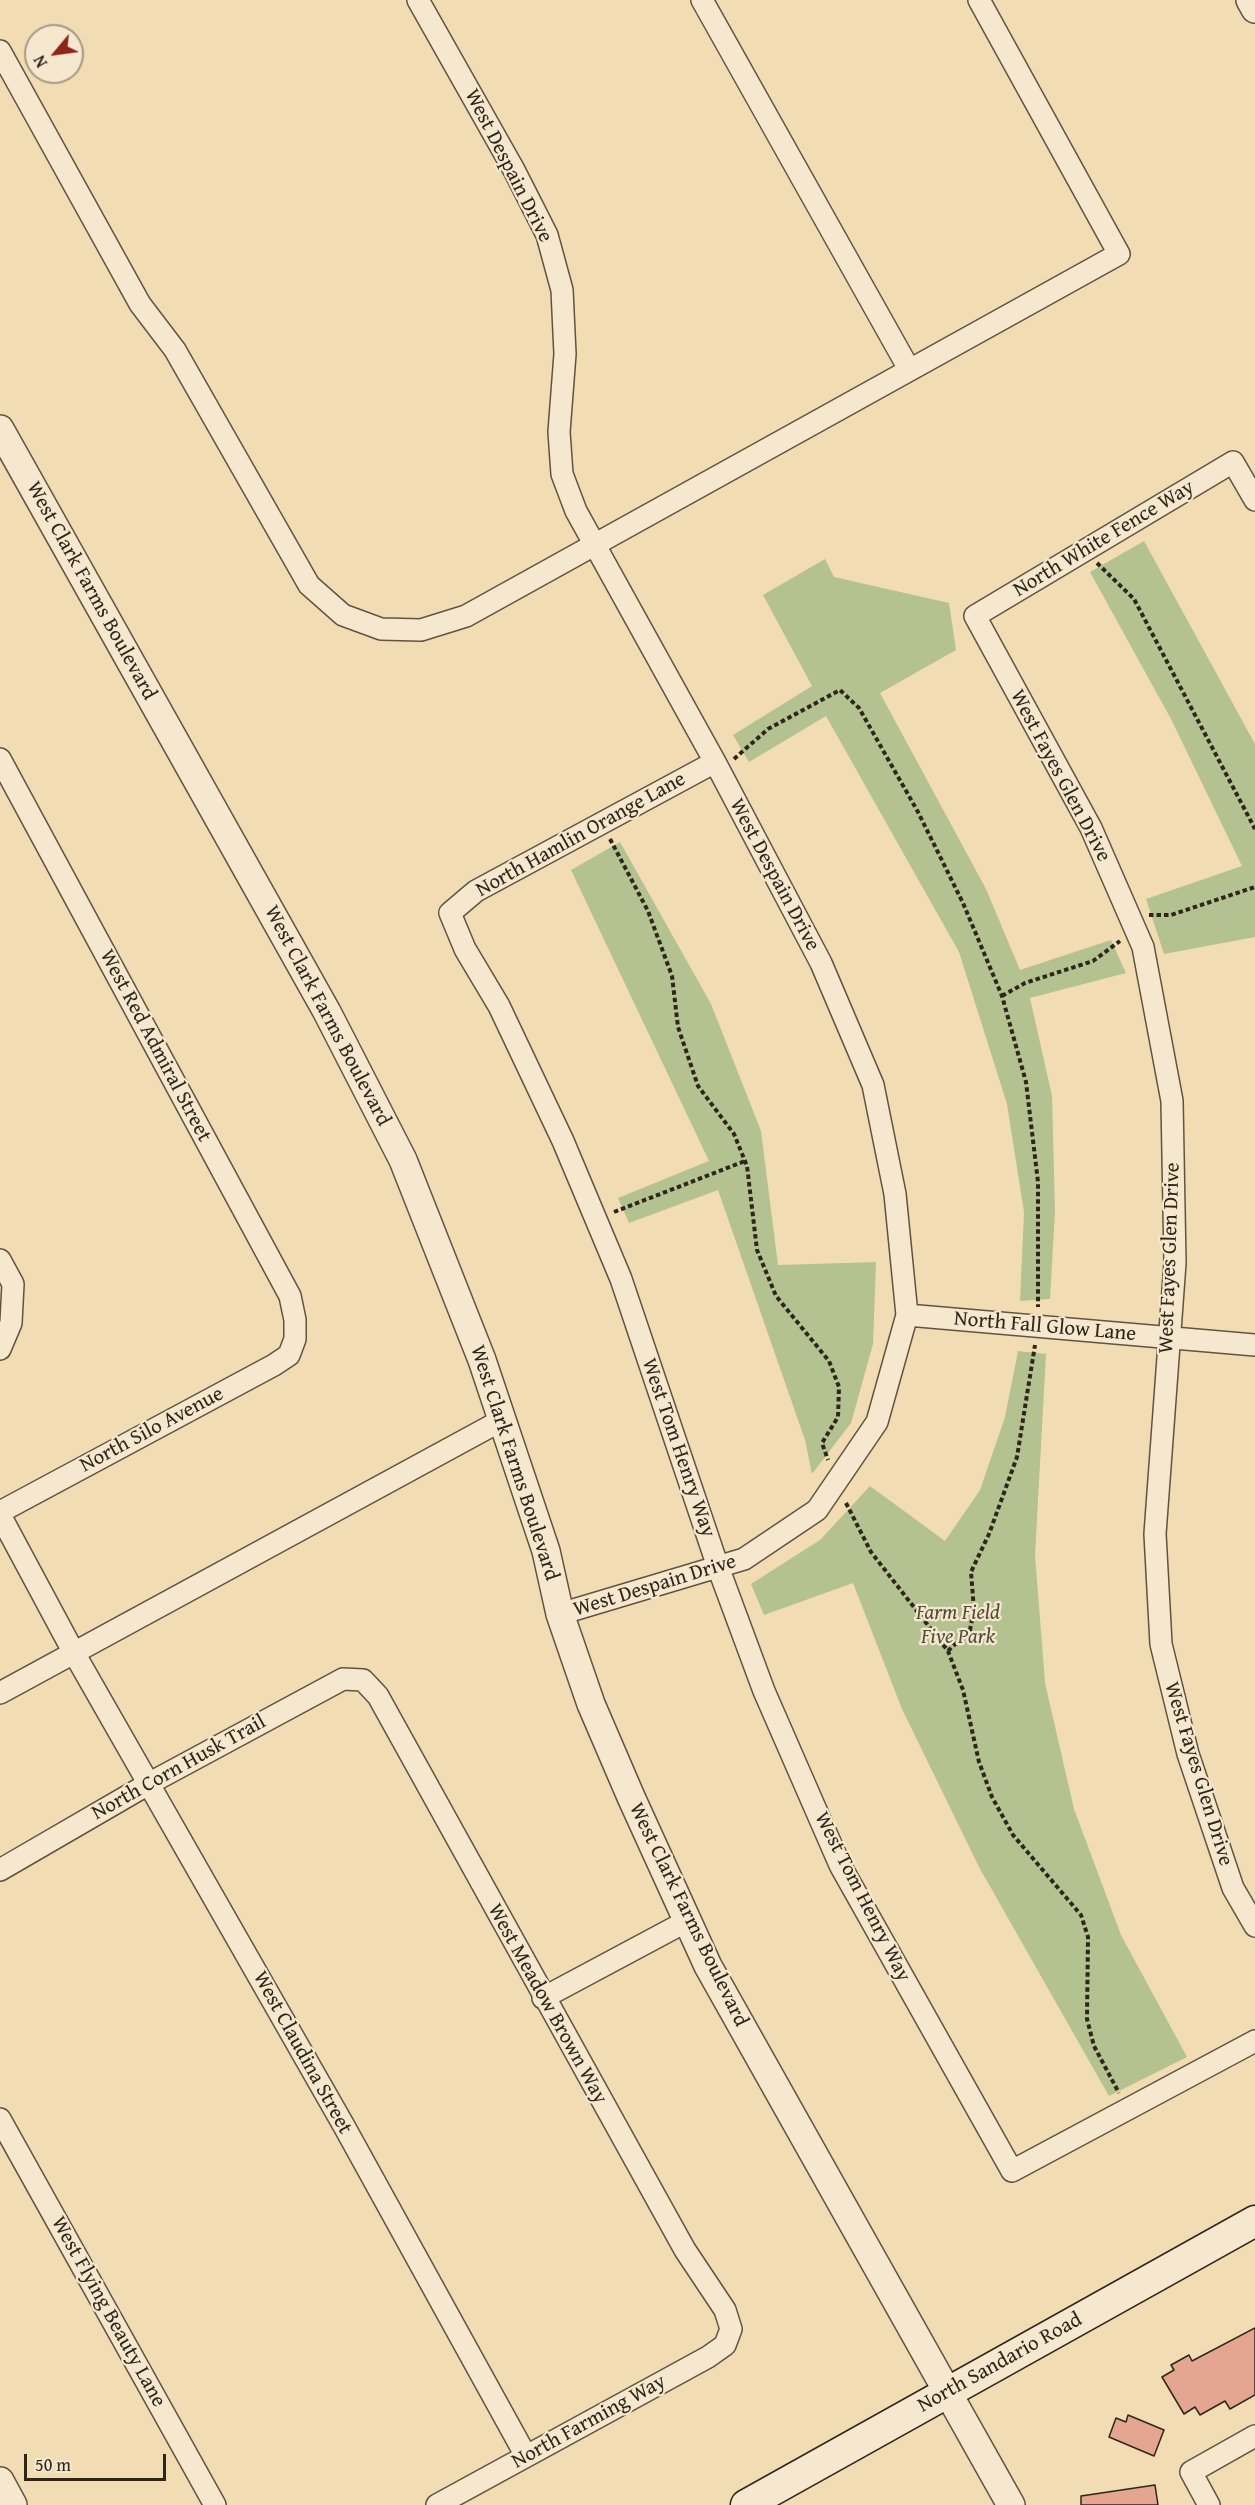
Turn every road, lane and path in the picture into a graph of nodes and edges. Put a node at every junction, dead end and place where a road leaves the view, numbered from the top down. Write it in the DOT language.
graph roads {
  1 [pos="418,0"];
  2 [pos="702,0"];
  3 [pos="979,0"];
  4 [pos="1250,0"];
  5 [pos="1255,9"];
  6 [pos="0,51"];
  7 [pos="909,369"];
  8 [pos="0,429"];
  9 [pos="1255,500"];
  10 [pos="594,544"];
  11 [pos="1084,551"];
  12 [pos="975,616"];
  13 [pos="0,759"];
  14 [pos="718,767"];
  15 [pos="1255,829"];
  16 [pos="1255,887"];
  17 [pos="450,913"];
  18 [pos="1129,915"];
  19 [pos="1002,996"];
  20 [pos="745,1161"];
  21 [pos="596,1218"];
  22 [pos="0,1260"];
  23 [pos="907,1315"];
  24 [pos="1038,1327"];
  25 [pos="1169,1338"];
  26 [pos="295,1339"];
  27 [pos="1255,1345"];
  28 [pos="0,1349"];
  29 [pos="502,1420"];
  30 [pos="0,1514"];
  31 [pos="718,1567"];
  32 [pos="560,1614"];
  33 [pos="948,1650"];
  34 [pos="74,1653"];
  35 [pos="363,1680"];
  36 [pos="0,1693"];
  37 [pos="150,1783"];
  38 [pos="0,1870"];
  39 [pos="687,1921"];
  40 [pos="1255,1926"];
  41 [pos="543,1998"];
  42 [pos="1255,2041"];
  43 [pos="0,2119"];
  44 [pos="1255,2221"];
  45 [pos="731,2329"];
  46 [pos="948,2392"];
  47 [pos="1255,2436"];
  48 [pos="526,2456"];
  49 [pos="0,2481"];
  50 [pos="13,2505"];
  51 [pos="215,2505"];
  52 [pos="437,2505"];
  53 [pos="746,2505"];
  54 [pos="1011,2505"];
  55 [pos="1209,2505"];
  1 -- 10 [label="street, West Despain Drive"];
  2 -- 7 [label="street"];
  3 -- 7 [label="street"];
  4 -- 5 [label="street"];
  6 -- 10 [label="street"];
  7 -- 10 [label="street"];
  8 -- 29 [label="street, West Clark Farms Boulevard"];
  9 -- 11 [label="street, North White Fence Way"];
  10 -- 14 [label="street, West Despain Drive"];
  11 -- 12 [label="street, North White Fence Way"];
  11 -- 15 [label="path"];
  12 -- 18 [label="street, West Fayes Glen Drive"];
  13 -- 26 [label="street, West Red Admiral Street"];
  14 -- 17 [label="street, North Hamlin Orange Lane"];
  14 -- 19 [label="path"];
  14 -- 23 [label="street, West Despain Drive"];
  16 -- 18 [label="path"];
  17 -- 21 [label="street, West Tom Henry Way"];
  18 -- 19 [label="path"];
  18 -- 25 [label="street, West Fayes Glen Drive"];
  19 -- 24 [label="path"];
  20 -- 21 [label="path"];
  21 -- 31 [label="street, West Tom Henry Way"];
  22 -- 28 [label="street"];
  23 -- 24 [label="street, North Fall Glow Lane"];
  23 -- 31 [label="street, West Despain Drive"];
  24 -- 25 [label="street, North Fall Glow Lane"];
  24 -- 33 [label="path"];
  25 -- 27 [label="street, North Fall Glow Lane"];
  25 -- 40 [label="street, West Fayes Glen Drive"];
  26 -- 30 [label="street, North Silo Avenue"];
  29 -- 32 [label="street, West Clark Farms Boulevard"];
  29 -- 34 [label="street"];
  30 -- 34 [label="street, West Claudina Street"];
  31 -- 32 [label="street, West Despain Drive"];
  31 -- 42 [label="street, West Tom Henry Way"];
  32 -- 39 [label="street, West Clark Farms Boulevard"];
  34 -- 36 [label="street"];
  34 -- 37 [label="street, West Claudina Street"];
  35 -- 37 [label="street, North Corn Husk Trail"];
  35 -- 41 [label="street, West Meadow Brown Way"];
  37 -- 38 [label="street, North Corn Husk Trail"];
  37 -- 48 [label="street, West Claudina Street"];
  39 -- 41 [label="street"];
  39 -- 46 [label="street, West Clark Farms Boulevard"];
  41 -- 45 [label="street, West Meadow Brown Way"];
  43 -- 51 [label="street, West Flying Beauty Lane"];
  44 -- 46 [label="main road, North Sandario Road"];
  45 -- 48 [label="street, North Farming Way"];
  46 -- 53 [label="main road, North Sandario Road"];
  46 -- 54 [label="street, West Clark Farms Boulevard"];
  47 -- 55 [label="street"];
  48 -- 52 [label="street, North Farming Way"];
  49 -- 50 [label="street"];
}
